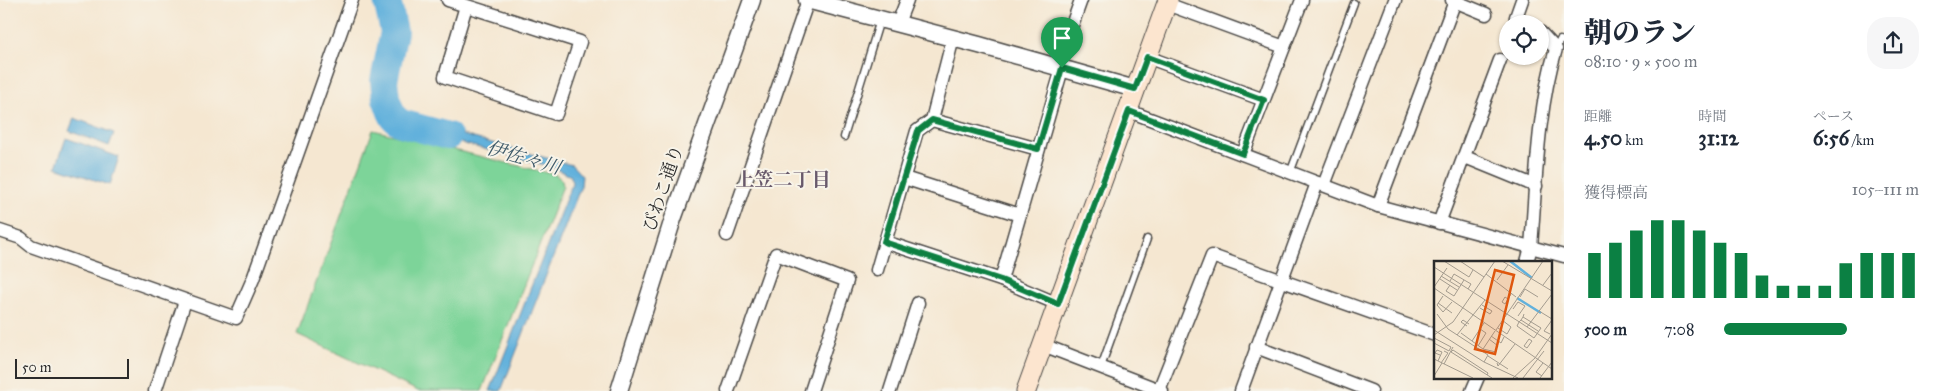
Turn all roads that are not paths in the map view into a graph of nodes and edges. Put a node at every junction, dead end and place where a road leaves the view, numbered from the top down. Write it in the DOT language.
graph roads {
  1 [pos="352,0"];
  2 [pos="448,0"];
  3 [pos="752,0"];
  4 [pos="808,0"];
  5 [pos="907,0"];
  6 [pos="1081,0"];
  7 [pos="1302,0"];
  8 [pos="1395,0"];
  9 [pos="1453,0"];
  10 [pos="1522,0"];
  11 [pos="1167,2"];
  12 [pos="1354,3"];
  13 [pos="843,4"];
  14 [pos="466,6"];
  15 [pos="1486,14"];
  16 [pos="1517,15"];
  17 [pos="880,18"];
  18 [pos="898,23"];
  19 [pos="953,38"];
  20 [pos="1549,38"];
  21 [pos="1560,45"];
  22 [pos="1284,47"];
  23 [pos="1147,57"];
  24 [pos="1499,63"];
  25 [pos="1059,68"];
  26 [pos="1135,89"];
  27 [pos="1264,100"];
  28 [pos="1129,111"];
  29 [pos="932,120"];
  30 [pos="844,137"];
  31 [pos="1038,149"];
  32 [pos="1243,154"];
  33 [pos="1465,157"];
  34 [pos="1290,173"];
  35 [pos="904,178"];
  36 [pos="1320,184"];
  37 [pos="1536,186"];
  38 [pos="1378,206"];
  39 [pos="1020,215"];
  40 [pos="1439,222"];
  41 [pos="0,230"];
  42 [pos="727,235"];
  43 [pos="1147,239"];
  44 [pos="884,242"];
  45 [pos="1531,247"];
  46 [pos="1564,256"];
  47 [pos="1527,261"];
  48 [pos="877,270"];
  49 [pos="1001,280"];
  50 [pos="1281,280"];
  51 [pos="185,301"];
  52 [pos="918,303"];
  53 [pos="1058,304"];
  54 [pos="1434,335"];
  55 [pos="1043,345"];
  56 [pos="1256,347"];
  57 [pos="1101,367"];
  58 [pos="1478,378"];
  59 [pos="1134,386"];
  60 [pos="1161,390"];
  61 [pos="155,391"];
  62 [pos="619,391"];
  63 [pos="728,391"];
  64 [pos="811,391"];
  65 [pos="890,391"];
  66 [pos="1026,391"];
  67 [pos="1241,391"];
  68 [pos="1371,391"];
  69 [pos="1472,391"];
  1 -- 51 [label="street"];
  2 -- 14 [label="street"];
  3 -- 62 [label="street, びわこ通り"];
  4 -- 13 [label="street"];
  4 -- 42 [label="street"];
  5 -- 18 [label="street"];
  6 -- 25 [label="street"];
  7 -- 22 [label="street"];
  8 -- 36 [label="street"];
  9 -- 15 [label="street"];
  9 -- 38 [label="street"];
  10 -- 16 [label="street"];
  11 -- 22 [label="street"];
  11 -- 23 [label="main road"];
  12 -- 34 [label="lane"];
  13 -- 17 [label="street"];
  14 -- 14 [label="street"];
  17 -- 18 [label="street"];
  17 -- 30 [label="lane"];
  18 -- 19 [label="street"];
  19 -- 25 [label="street"];
  19 -- 29 [label="street"];
  20 -- 21 [label="street"];
  21 -- 37 [label="street"];
  22 -- 27 [label="street"];
  23 -- 26 [label="main road"];
  23 -- 27 [label="street"];
  24 -- 33 [label="street"];
  25 -- 26 [label="street"];
  25 -- 31 [label="street"];
  26 -- 28 [label="main road"];
  27 -- 32 [label="street"];
  28 -- 32 [label="street"];
  28 -- 53 [label="main road"];
  29 -- 31 [label="street"];
  29 -- 35 [label="street"];
  31 -- 39 [label="street"];
  32 -- 34 [label="street"];
  33 -- 37 [label="street"];
  33 -- 40 [label="street"];
  34 -- 36 [label="street"];
  35 -- 39 [label="street"];
  35 -- 44 [label="street"];
  36 -- 38 [label="street"];
  36 -- 50 [label="street"];
  37 -- 45 [label="street"];
  38 -- 40 [label="street"];
  39 -- 49 [label="street"];
  40 -- 45 [label="street"];
  41 -- 51 [label="street"];
  43 -- 57 [label="lane"];
  44 -- 48 [label="street"];
  44 -- 49 [label="street"];
  45 -- 46 [label="street"];
  45 -- 47 [label="street"];
  49 -- 53 [label="street"];
  50 -- 54 [label="street"];
  50 -- 56 [label="street"];
  50 -- 60 [label="street"];
  51 -- 61 [label="street"];
  52 -- 65 [label="street"];
  53 -- 55 [label="main road"];
  55 -- 57 [label="street"];
  55 -- 66 [label="main road"];
  56 -- 67 [label="street"];
  56 -- 68 [label="street"];
  57 -- 59 [label="street"];
  58 -- 69 [label="street"];
  59 -- 60 [label="street"];
  63 -- 64 [label="street"];
}
